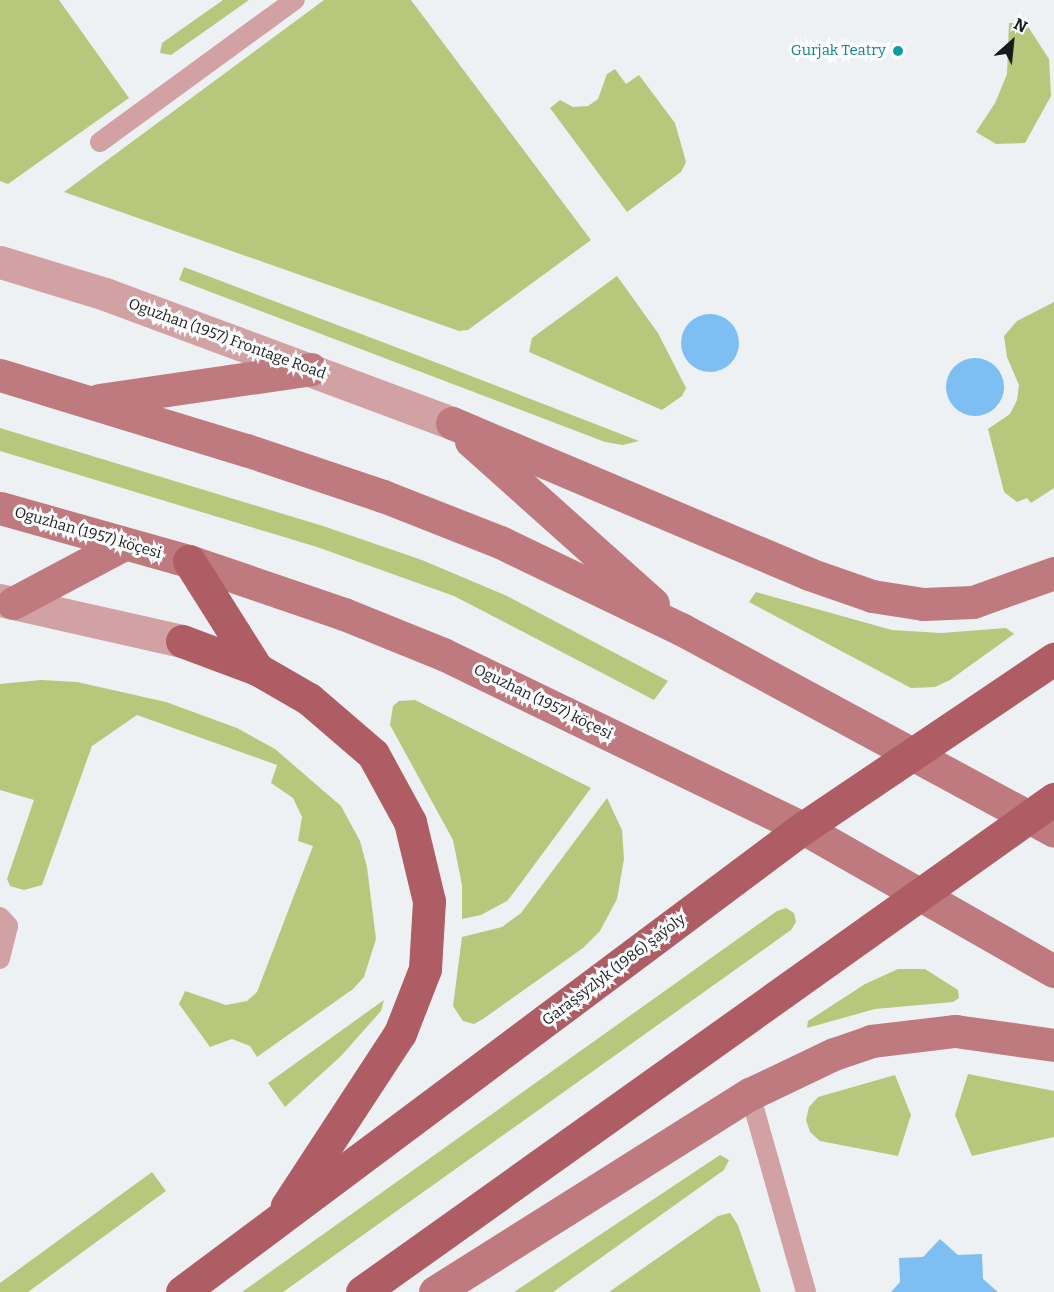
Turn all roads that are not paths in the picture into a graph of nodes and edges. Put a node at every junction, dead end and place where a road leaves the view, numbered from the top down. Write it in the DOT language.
graph roads {
  1 [pos="295,0"];
  2 [pos="100,142"];
  3 [pos="0,262"];
  4 [pos="311,369"];
  5 [pos="0,375"];
  6 [pos="89,402"];
  7 [pos="452,423"];
  8 [pos="0,508"];
  9 [pos="124,544"];
  10 [pos="189,561"];
  11 [pos="1054,573"];
  12 [pos="7,601"];
  13 [pos="681,629"];
  14 [pos="182,640"];
  15 [pos="1054,659"];
  16 [pos="257,669"];
  17 [pos="911,754"];
  18 [pos="1046,816"];
  19 [pos="803,828"];
  20 [pos="921,893"];
  21 [pos="0,917"];
  22 [pos="0,959"];
  23 [pos="1054,971"];
  24 [pos="1054,1045"];
  25 [pos="750,1094"];
  26 [pos="273,1227"];
  27 [pos="182,1292"];
  28 [pos="362,1292"];
  29 [pos="435,1292"];
  30 [pos="806,1292"];
  1 -- 2 [label="lane"];
  3 -- 4 [label="street, Oguzhan (1957) Frontage Road"];
  4 -- 6 [label="main road"];
  4 -- 7 [label="street, Oguzhan (1957) Frontage Road"];
  5 -- 6 [label="main road"];
  6 -- 13 [label="main road"];
  7 -- 11 [label="main road"];
  7 -- 13 [label="main road"];
  8 -- 9 [label="main road, Oguzhan (1957) köçesi"];
  9 -- 10 [label="main road, Oguzhan (1957) köçesi"];
  9 -- 12 [label="main road"];
  10 -- 16 [label="main road"];
  10 -- 19 [label="main road, Oguzhan (1957) köçesi"];
  12 -- 14 [label="street"];
  13 -- 17 [label="main road"];
  14 -- 16 [label="main road"];
  15 -- 17 [label="main road, Garaşsyzlyk (1986) şaýoly"];
  16 -- 26 [label="main road"];
  17 -- 18 [label="main road"];
  17 -- 19 [label="main road, Garaşsyzlyk (1986) şaýoly"];
  18 -- 20 [label="main road"];
  19 -- 20 [label="main road, Oguzhan (1957) köçesi"];
  19 -- 26 [label="main road, Garaşsyzlyk (1986) şaýoly"];
  20 -- 23 [label="main road, Oguzhan (1957) köçesi"];
  20 -- 28 [label="main road"];
  21 -- 22 [label="lane"];
  24 -- 25 [label="main road"];
  25 -- 29 [label="main road"];
  25 -- 30 [label="lane"];
  26 -- 27 [label="main road, Garaşsyzlyk (1986) şaýoly"];
}
